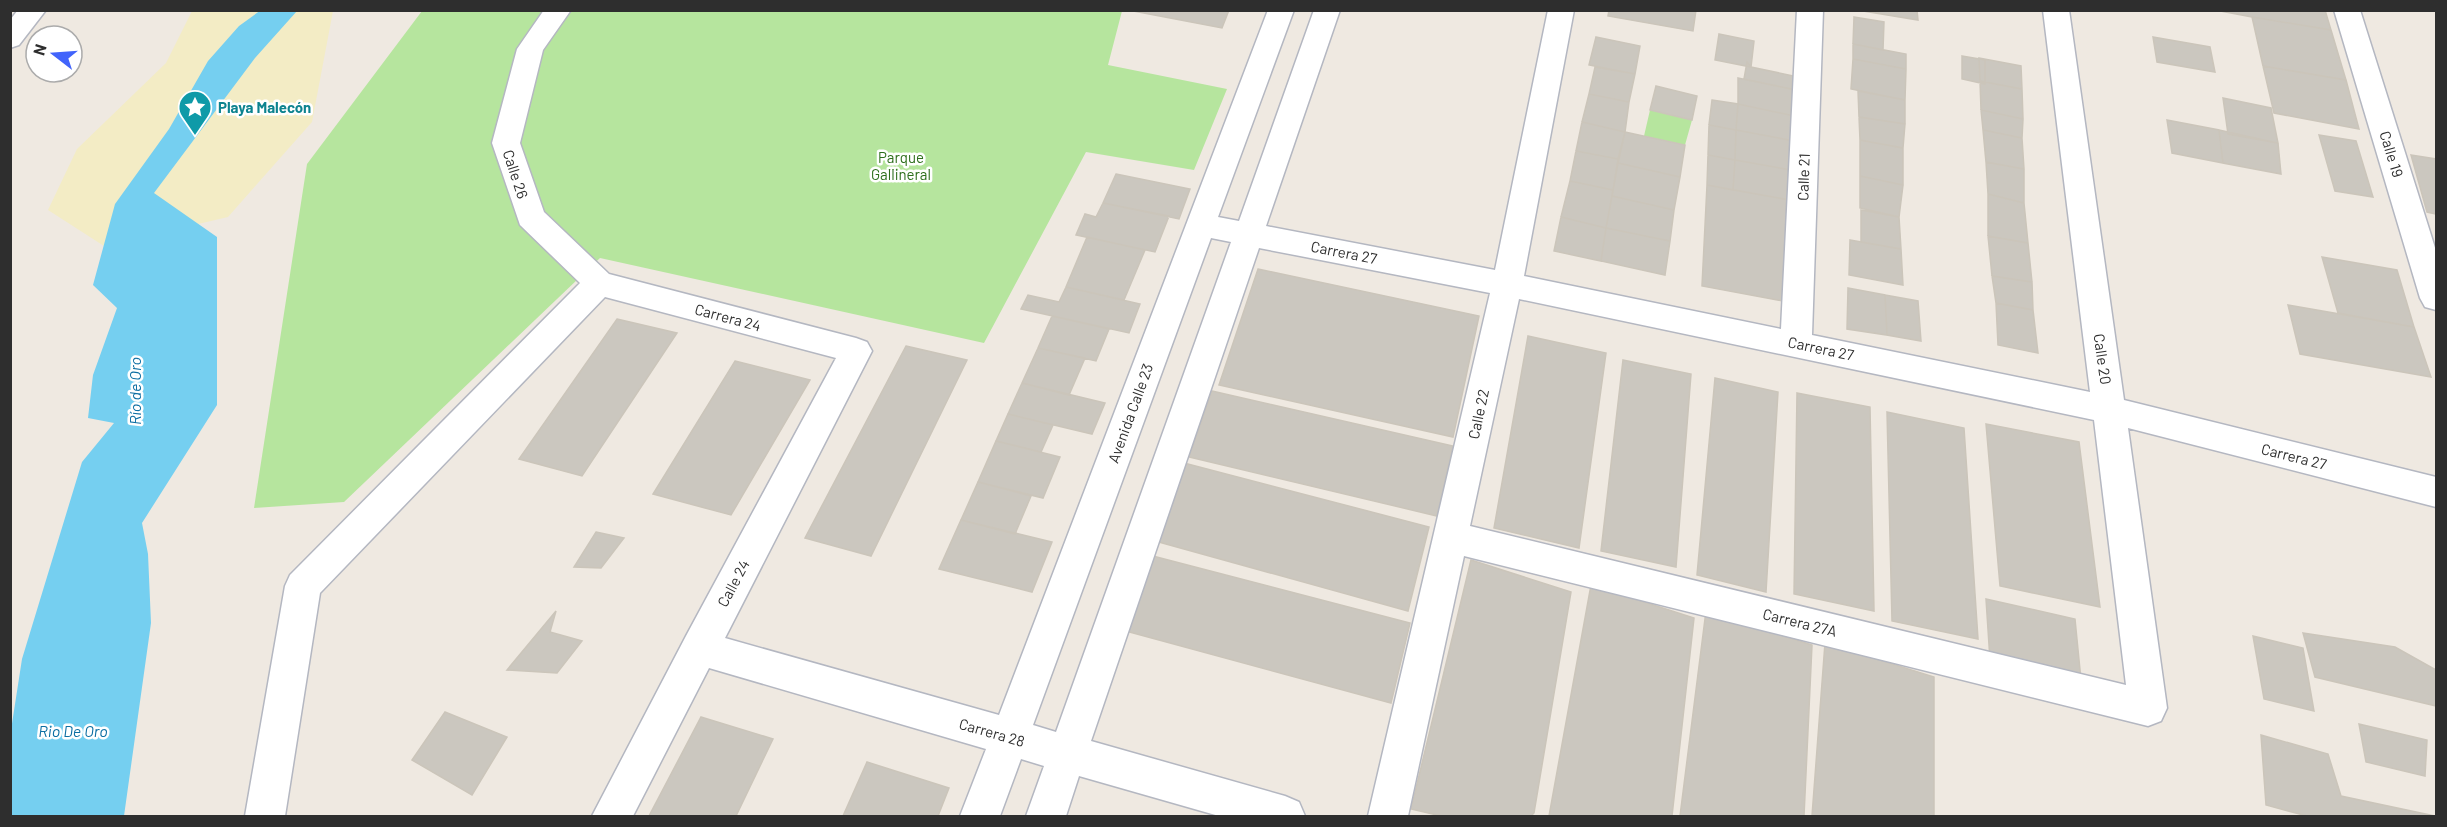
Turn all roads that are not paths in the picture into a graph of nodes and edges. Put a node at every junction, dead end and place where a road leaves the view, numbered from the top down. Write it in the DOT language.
graph roads {
  1 [pos="33,10"];
  2 [pos="558,10"];
  3 [pos="1281,10"];
  4 [pos="1327,10"];
  5 [pos="1561,10"];
  6 [pos="1810,10"];
  7 [pos="2056,10"];
  8 [pos="2347,10"];
  9 [pos="10,39"];
  10 [pos="1200,225"];
  11 [pos="1249,234"];
  12 [pos="599,283"];
  13 [pos="1507,284"];
  14 [pos="2436,298"];
  15 [pos="1796,343"];
  16 [pos="856,351"];
  17 [pos="2110,410"];
  18 [pos="2436,492"];
  19 [pos="1451,537"];
  20 [pos="699,648"];
  21 [pos="2148,708"];
  22 [pos="1009,737"];
  23 [pos="1068,754"];
  24 [pos="266,816"];
  25 [pos="612,816"];
  26 [pos="980,816"];
  27 [pos="1046,816"];
  28 [pos="1285,816"];
  29 [pos="1388,816"];
  1 -- 9 [label="street"];
  2 -- 12 [label="street, Calle 26"];
  3 -- 10 [label="street, Avenida Calle 23"];
  4 -- 11 [label="street"];
  5 -- 13 [label="street, Calle 22"];
  6 -- 15 [label="street, Calle 21"];
  7 -- 17 [label="street, Calle 20"];
  8 -- 14 [label="street, Calle 19"];
  10 -- 11 [label="street, Carrera 27"];
  10 -- 22 [label="street, Avenida Calle 23"];
  11 -- 13 [label="street, Carrera 27"];
  11 -- 23 [label="street"];
  12 -- 16 [label="street, Carrera 24"];
  12 -- 24 [label="street"];
  13 -- 15 [label="street, Carrera 27"];
  13 -- 19 [label="street, Calle 22"];
  15 -- 17 [label="street, Carrera 27"];
  16 -- 20 [label="street, Calle 24"];
  17 -- 18 [label="street, Carrera 27"];
  17 -- 21 [label="street, Calle 20"];
  19 -- 21 [label="street, Carrera 27A"];
  19 -- 29 [label="street, Calle 22"];
  20 -- 22 [label="street, Carrera 28"];
  20 -- 25 [label="street, Calle 24"];
  22 -- 23 [label="street, Carrera 28"];
  22 -- 26 [label="street, Avenida Calle 23"];
  23 -- 27 [label="street"];
  23 -- 28 [label="street, Carrera 28"];
}
